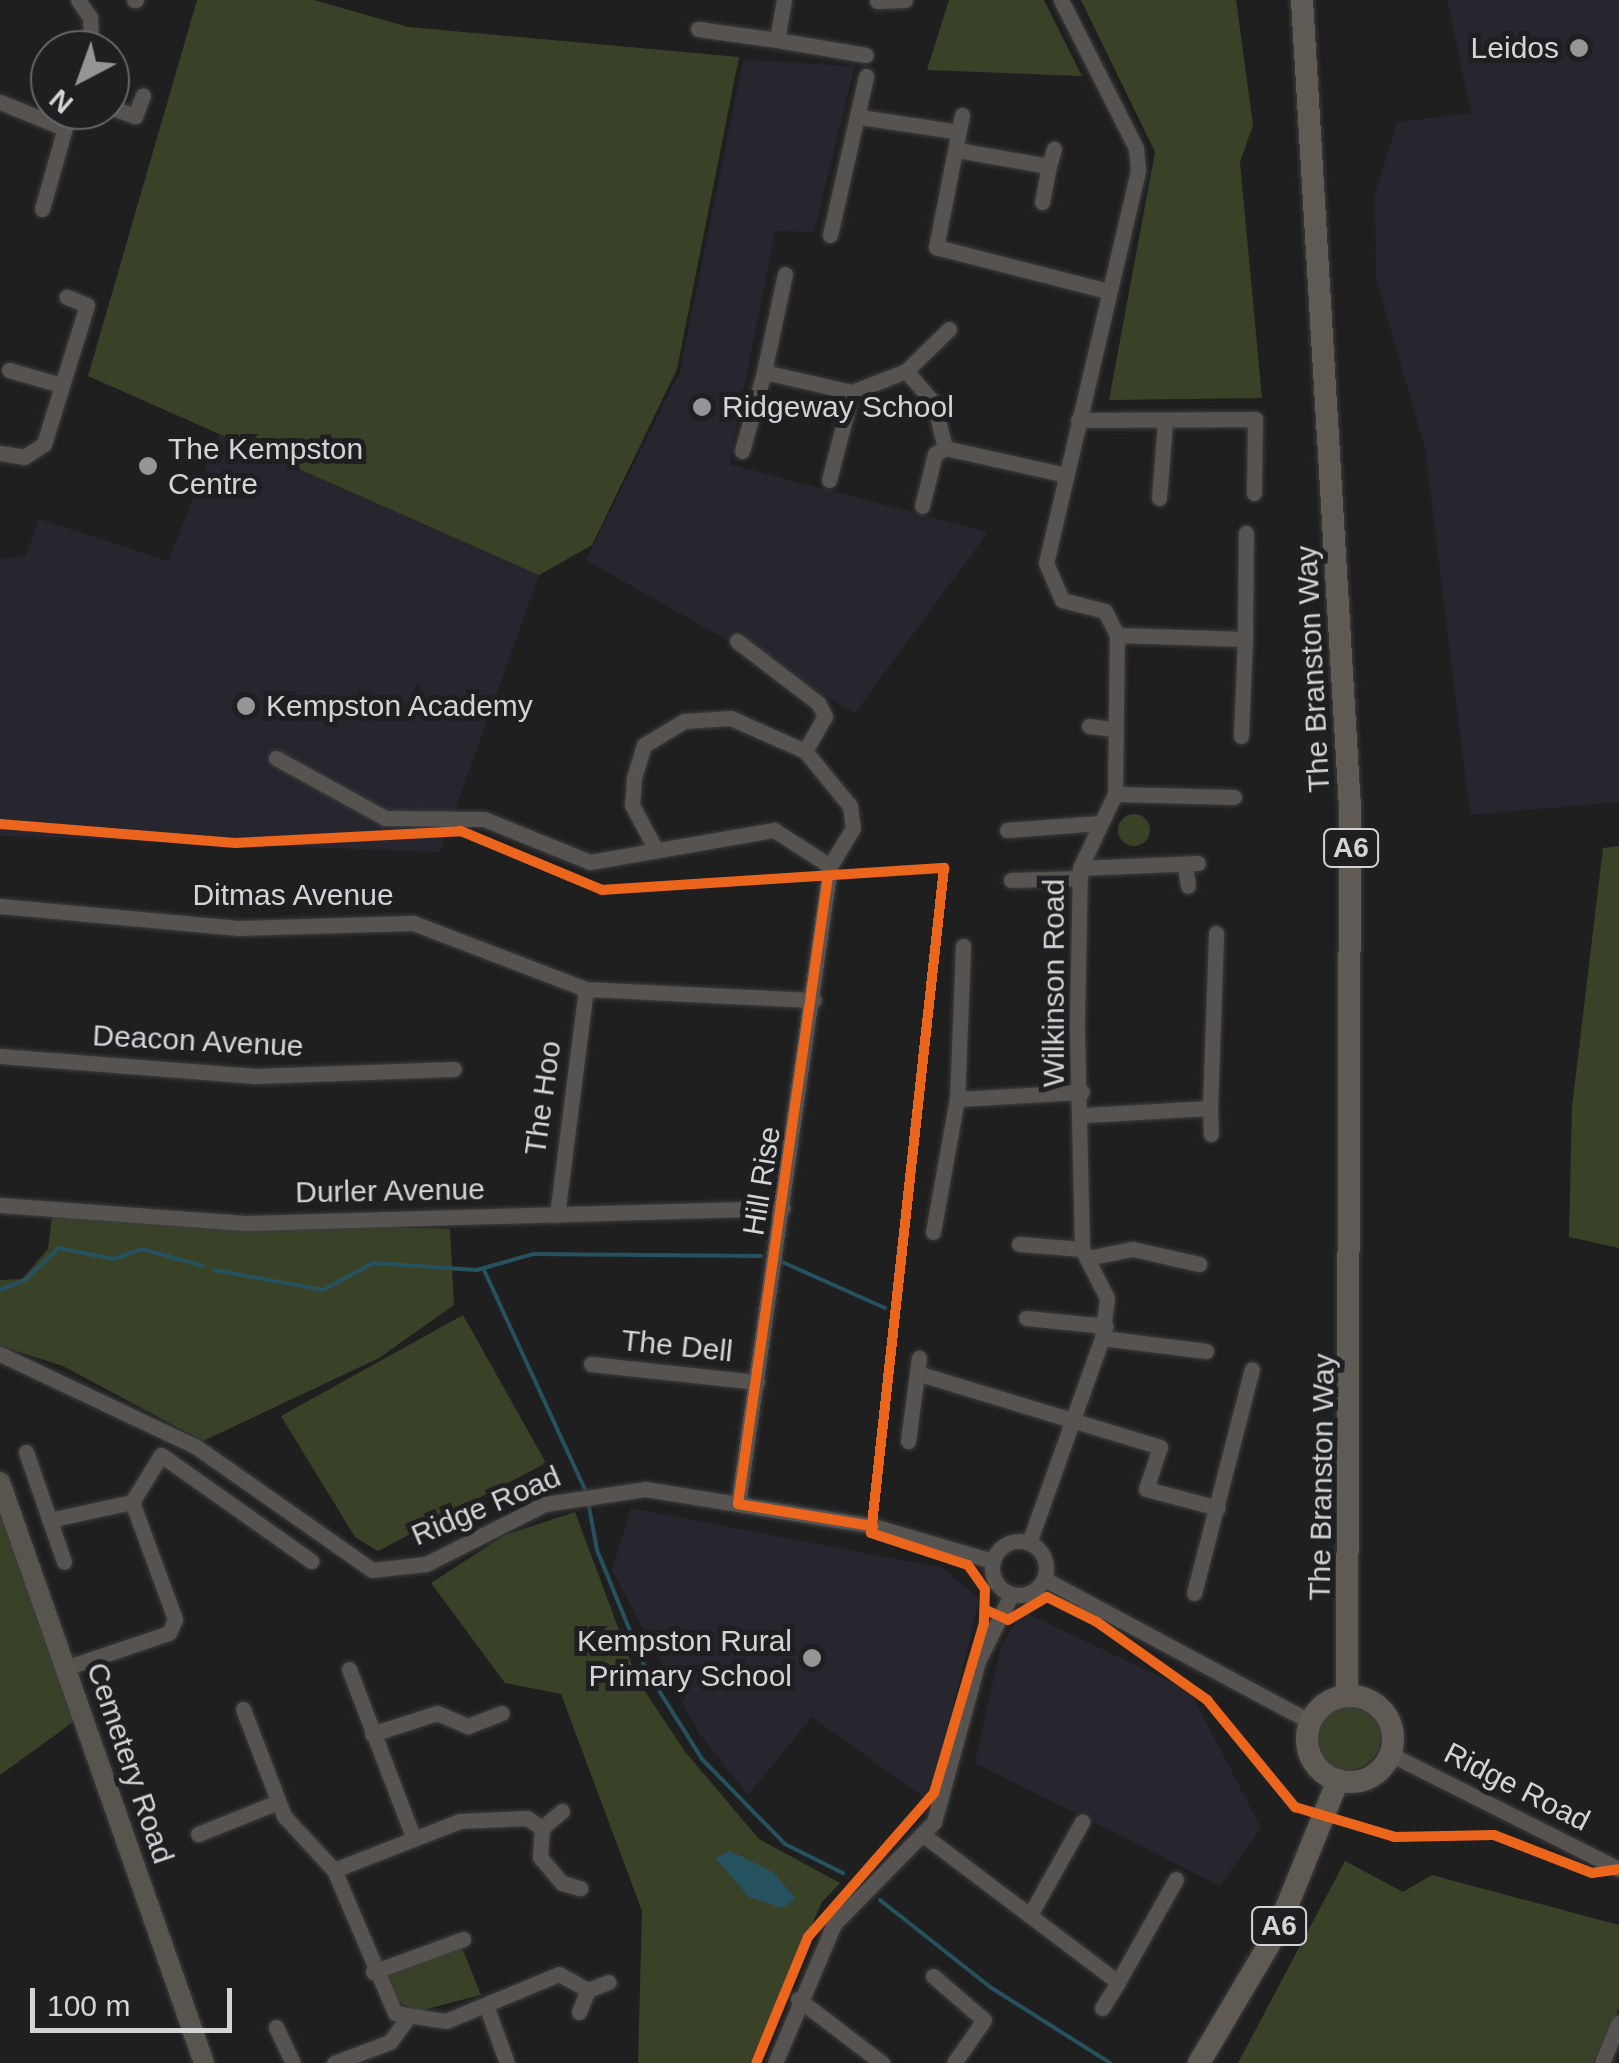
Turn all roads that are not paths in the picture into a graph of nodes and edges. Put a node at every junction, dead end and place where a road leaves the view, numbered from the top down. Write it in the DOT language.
graph roads {
  1 [pos="784,0"];
  2 [pos="906,0"];
  3 [pos="1060,0"];
  4 [pos="1302,0"];
  5 [pos="877,1"];
  6 [pos="84,2"];
  7 [pos="88,30"];
  8 [pos="698,30"];
  9 [pos="777,40"];
  10 [pos="866,56"];
  11 [pos="866,76"];
  12 [pos="143,95"];
  13 [pos="0,102"];
  14 [pos="30,114"];
  15 [pos="130,114"];
  16 [pos="962,115"];
  17 [pos="860,117"];
  18 [pos="63,130"];
  19 [pos="960,132"];
  20 [pos="1054,149"];
  21 [pos="957,150"];
  22 [pos="1049,166"];
  23 [pos="1042,202"];
  24 [pos="42,209"];
  25 [pos="830,235"];
  26 [pos="785,274"];
  27 [pos="1107,291"];
  28 [pos="67,297"];
  29 [pos="950,329"];
  30 [pos="9,370"];
  31 [pos="906,370"];
  32 [pos="764,372"];
  33 [pos="61,385"];
  34 [pos="852,392"];
  35 [pos="1078,420"];
  36 [pos="1166,423"];
  37 [pos="945,448"];
  38 [pos="742,451"];
  39 [pos="0,454"];
  40 [pos="1066,475"];
  41 [pos="828,480"];
  42 [pos="1254,492"];
  43 [pos="1159,498"];
  44 [pos="922,506"];
  45 [pos="1246,533"];
  46 [pos="1117,635"];
  47 [pos="1245,639"];
  48 [pos="737,641"];
  49 [pos="1089,726"];
  50 [pos="1114,730"];
  51 [pos="1241,736"];
  52 [pos="805,751"];
  53 [pos="276,758"];
  54 [pos="1115,794"];
  55 [pos="1234,797"];
  56 [pos="1100,823"];
  57 [pos="1007,830"];
  58 [pos="656,850"];
  59 [pos="830,866"];
  60 [pos="1080,873"];
  61 [pos="1011,880"];
  62 [pos="1188,886"];
  63 [pos="0,906"];
  64 [pos="1216,933"];
  65 [pos="963,946"];
  66 [pos="586,989"];
  67 [pos="814,1000"];
  68 [pos="0,1056"];
  69 [pos="454,1069"];
  70 [pos="1082,1092"];
  71 [pos="957,1099"];
  72 [pos="1210,1108"];
  73 [pos="1085,1115"];
  74 [pos="1211,1134"];
  75 [pos="0,1205"];
  76 [pos="783,1208"];
  77 [pos="557,1215"];
  78 [pos="933,1232"];
  79 [pos="1019,1244"];
  80 [pos="1084,1254"];
  81 [pos="1199,1264"];
  82 [pos="1026,1318"];
  83 [pos="1104,1332"];
  84 [pos="1206,1351"];
  85 [pos="0,1354"];
  86 [pos="591,1364"];
  87 [pos="1252,1369"];
  88 [pos="757,1382"];
  89 [pos="1071,1419"];
  90 [pos="908,1441"];
  91 [pos="26,1452"];
  92 [pos="0,1482"];
  93 [pos="132,1502"];
  94 [pos="738,1504"];
  95 [pos="1218,1508"];
  96 [pos="49,1520"];
  97 [pos="1029,1543"];
  98 [pos="311,1560"];
  99 [pos="993,1561"];
  100 [pos="64,1562"];
  101 [pos="1044,1579"];
  102 [pos="1194,1593"];
  103 [pos="1011,1594"];
  104 [pos="65,1668"];
  105 [pos="348,1668"];
  106 [pos="1347,1696"];
  107 [pos="243,1710"];
  108 [pos="502,1713"];
  109 [pos="1310,1722"];
  110 [pos="372,1734"];
  111 [pos="1390,1754"];
  112 [pos="1338,1780"];
  113 [pos="278,1802"];
  114 [pos="562,1811"];
  115 [pos="1082,1822"];
  116 [pos="542,1828"];
  117 [pos="198,1834"];
  118 [pos="922,1834"];
  119 [pos="414,1839"];
  120 [pos="1619,1869"];
  121 [pos="334,1870"];
  122 [pos="1176,1879"];
  123 [pos="580,1888"];
  124 [pos="1030,1915"];
  125 [pos="463,1939"];
  126 [pos="373,1972"];
  127 [pos="934,1976"];
  128 [pos="609,1982"];
  129 [pos="1118,1982"];
  130 [pos="588,1990"];
  131 [pos="798,1999"];
  132 [pos="487,2008"];
  133 [pos="1102,2008"];
  134 [pos="579,2012"];
  135 [pos="406,2020"];
  136 [pos="1619,2022"];
  137 [pos="276,2026"];
  138 [pos="381,2056"];
  139 [pos="204,2063"];
  140 [pos="293,2063"];
  141 [pos="334,2063"];
  142 [pos="507,2063"];
  143 [pos="775,2063"];
  144 [pos="882,2063"];
  145 [pos="954,2063"];
  146 [pos="1199,2063"];
  147 [pos="1602,2063"];
  1 -- 9 [label="street"];
  2 -- 5 [label="street"];
  3 -- 27 [label="street"];
  4 -- 106 [label="highway, The Branston Way / A6"];
  6 -- 7 [label="street"];
  8 -- 9 [label="street"];
  9 -- 10 [label="street"];
  11 -- 17 [label="street"];
  12 -- 15 [label="street"];
  13 -- 14 [label="street"];
  16 -- 19 [label="street"];
  17 -- 19 [label="street"];
  17 -- 25 [label="street"];
  18 -- 24 [label="street"];
  19 -- 21 [label="street"];
  20 -- 22 [label="street"];
  21 -- 22 [label="street"];
  21 -- 27 [label="street"];
  22 -- 23 [label="street"];
  26 -- 32 [label="street"];
  27 -- 35 [label="street"];
  28 -- 33 [label="street"];
  29 -- 31 [label="street"];
  30 -- 33 [label="street"];
  31 -- 34 [label="street"];
  31 -- 37 [label="street"];
  32 -- 34 [label="street"];
  32 -- 38 [label="street"];
  33 -- 39 [label="street"];
  34 -- 41 [label="street"];
  35 -- 36 [label="street"];
  35 -- 40 [label="street"];
  36 -- 42 [label="street"];
  36 -- 43 [label="street"];
  37 -- 40 [label="street"];
  37 -- 44 [label="street"];
  40 -- 46 [label="street"];
  45 -- 47 [label="street"];
  46 -- 47 [label="street"];
  46 -- 50 [label="street, Wilkinson Road"];
  47 -- 51 [label="street"];
  48 -- 52 [label="street"];
  49 -- 50 [label="street"];
  50 -- 54 [label="street, Wilkinson Road"];
  52 -- 58 [label="street"];
  52 -- 59 [label="street"];
  53 -- 58 [label="street"];
  54 -- 55 [label="street"];
  54 -- 56 [label="street, Wilkinson Road"];
  56 -- 57 [label="street"];
  56 -- 60 [label="street, Wilkinson Road"];
  58 -- 59 [label="street"];
  59 -- 67 [label="street, Hill Rise"];
  60 -- 61 [label="street"];
  60 -- 62 [label="street"];
  60 -- 70 [label="street, Wilkinson Road"];
  63 -- 66 [label="street, Ditmas Avenue"];
  64 -- 72 [label="street"];
  65 -- 71 [label="street"];
  66 -- 67 [label="street, Ditmas Avenue"];
  66 -- 77 [label="street, The Hoo"];
  67 -- 76 [label="street, Hill Rise"];
  68 -- 69 [label="street, Deacon Avenue"];
  70 -- 71 [label="street"];
  70 -- 73 [label="street, Wilkinson Road"];
  71 -- 78 [label="street"];
  72 -- 73 [label="street"];
  72 -- 74 [label="street"];
  73 -- 80 [label="street, Wilkinson Road"];
  75 -- 77 [label="street, Durler Avenue"];
  76 -- 77 [label="street, Durler Avenue"];
  76 -- 88 [label="street, Hill Rise"];
  79 -- 80 [label="street"];
  80 -- 81 [label="street"];
  80 -- 83 [label="street, Wilkinson Road"];
  82 -- 83 [label="street"];
  83 -- 84 [label="street"];
  83 -- 89 [label="street"];
  85 -- 94 [label="street, Ridge Road"];
  86 -- 88 [label="street, The Dell"];
  87 -- 95 [label="street"];
  88 -- 94 [label="street, Hill Rise"];
  89 -- 90 [label="street"];
  89 -- 95 [label="street"];
  89 -- 97 [label="street"];
  91 -- 96 [label="street"];
  92 -- 104 [label="main road, Cemetery Road"];
  93 -- 96 [label="street"];
  93 -- 98 [label="street"];
  93 -- 104 [label="street"];
  94 -- 99 [label="street, Ridge Road"];
  95 -- 102 [label="street"];
  96 -- 100 [label="street"];
  97 -- 99 [label="street"];
  97 -- 101 [label="street"];
  99 -- 103 [label="street"];
  101 -- 103 [label="street"];
  101 -- 109 [label="street"];
  103 -- 118 [label="street"];
  104 -- 139 [label="main road, Cemetery Road"];
  105 -- 110 [label="street"];
  106 -- 109 [label="highway"];
  106 -- 111 [label="highway"];
  107 -- 113 [label="street"];
  108 -- 110 [label="street"];
  109 -- 112 [label="highway"];
  110 -- 119 [label="street"];
  111 -- 112 [label="highway"];
  111 -- 120 [label="street, Ridge Road"];
  112 -- 146 [label="highway, A6"];
  113 -- 117 [label="street"];
  113 -- 121 [label="street"];
  114 -- 116 [label="street"];
  115 -- 124 [label="street"];
  116 -- 119 [label="street"];
  116 -- 123 [label="street"];
  118 -- 124 [label="street"];
  118 -- 131 [label="street"];
  119 -- 121 [label="street"];
  121 -- 126 [label="street"];
  122 -- 129 [label="street"];
  124 -- 129 [label="street"];
  125 -- 126 [label="street"];
  126 -- 135 [label="street"];
  127 -- 145 [label="street"];
  128 -- 130 [label="street"];
  129 -- 133 [label="street"];
  130 -- 132 [label="street"];
  130 -- 134 [label="street"];
  131 -- 143 [label="street"];
  131 -- 144 [label="street"];
  132 -- 135 [label="street"];
  132 -- 142 [label="street"];
  135 -- 138 [label="street"];
  136 -- 147 [label="street"];
  137 -- 140 [label="street"];
  138 -- 141 [label="street"];
}
